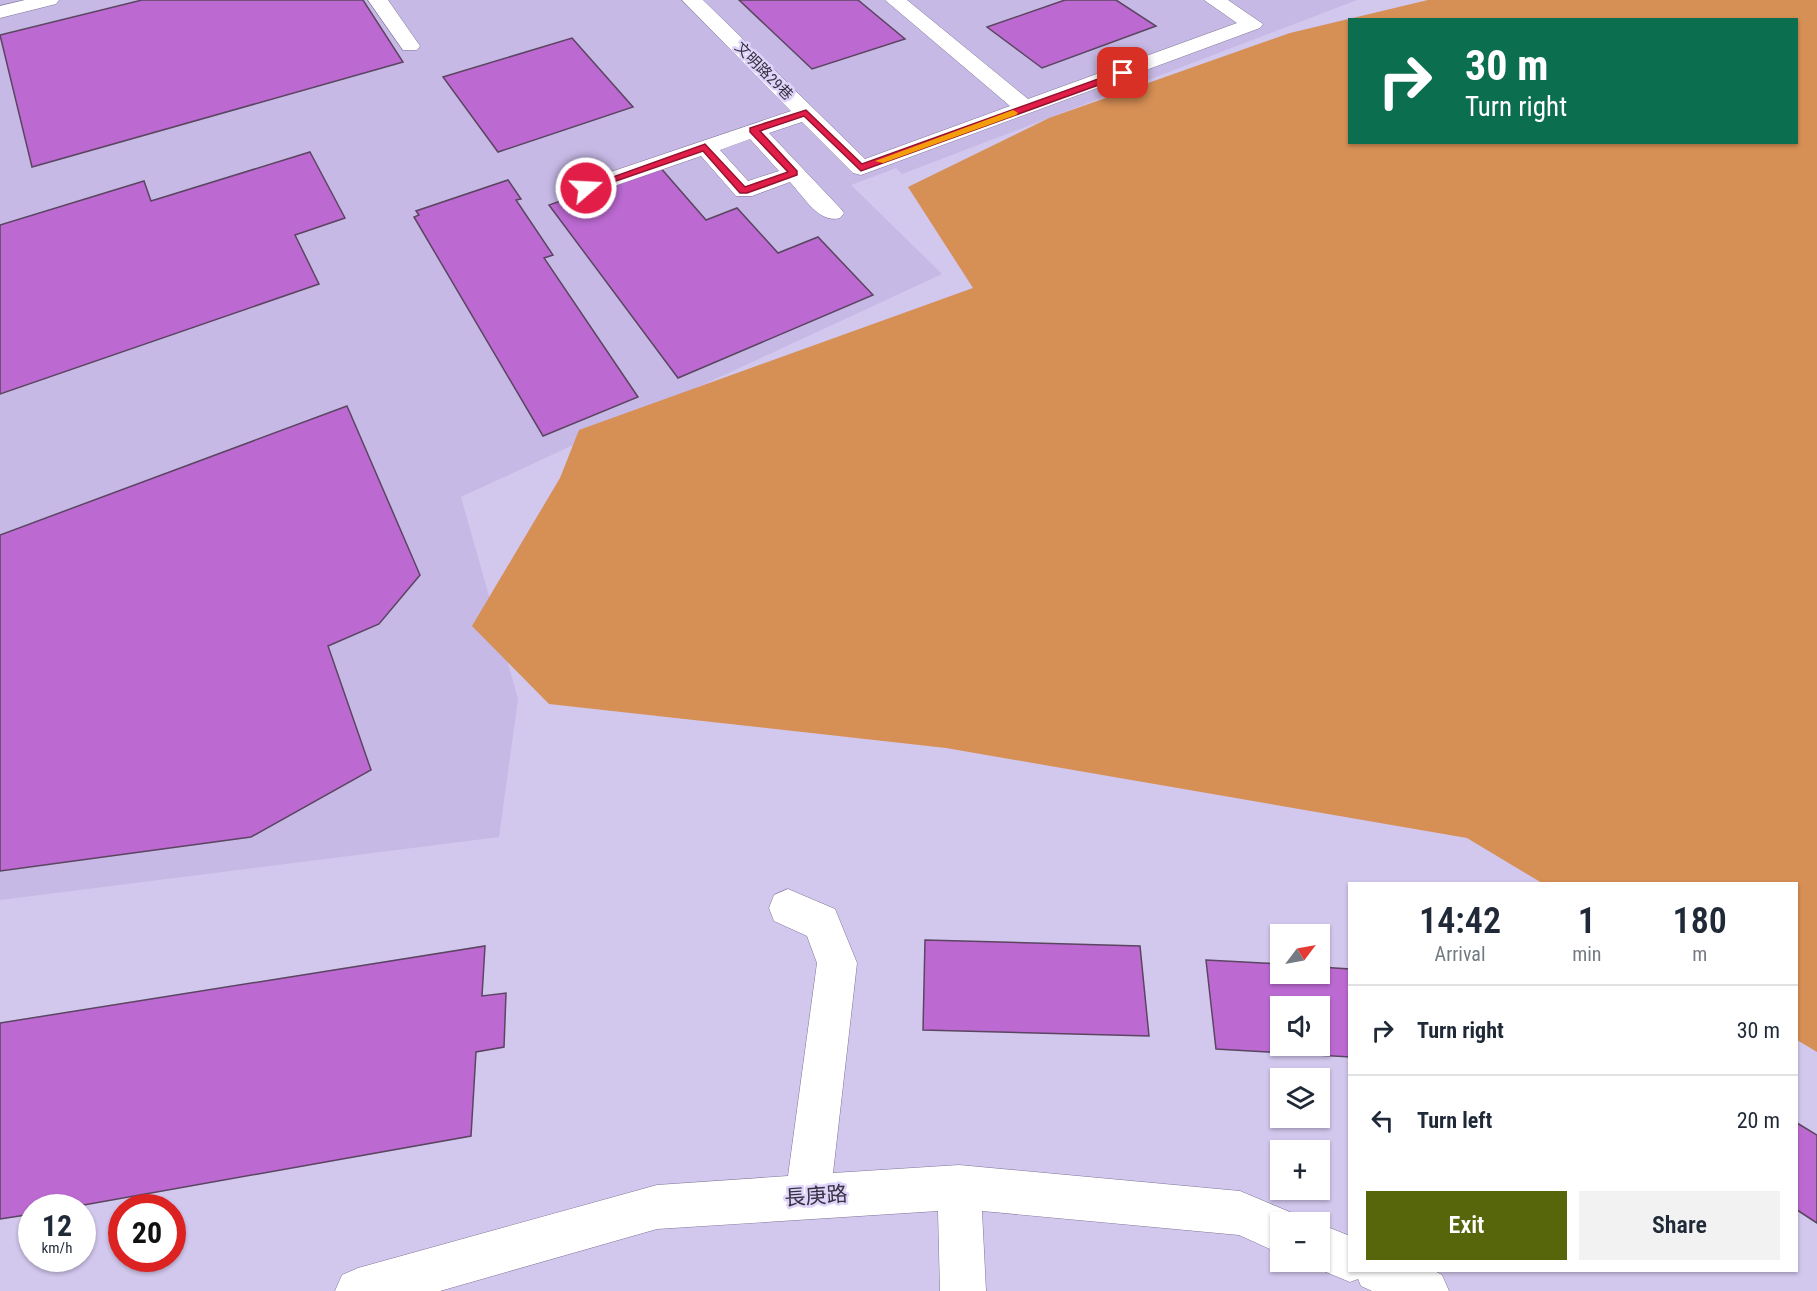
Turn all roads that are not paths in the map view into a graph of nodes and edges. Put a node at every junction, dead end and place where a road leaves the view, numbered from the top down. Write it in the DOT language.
graph roads {
  1 [pos="49,0"];
  2 [pos="378,0"];
  3 [pos="692,0"];
  4 [pos="895,0"];
  5 [pos="1214,0"];
  6 [pos="26,3"];
  7 [pos="0,12"];
  8 [pos="411,46"];
  9 [pos="1026,108"];
  10 [pos="806,113"];
  11 [pos="754,130"];
  12 [pos="705,147"];
  13 [pos="794,173"];
  14 [pos="586,188"];
  15 [pos="832,213"];
  16 [pos="788,908"];
  17 [pos="959,1187"];
  18 [pos="808,1196"];
  19 [pos="1270,1226"];
  20 [pos="1330,1251"];
  21 [pos="1348,1258"];
  22 [pos="1382,1272"];
  23 [pos="358,1291"];
  24 [pos="963,1291"];
  25 [pos="1426,1291"];
  1 -- 6 [label="street"];
  2 -- 8 [label="street"];
  3 -- 10 [label="street, 文明路29巷"];
  4 -- 9 [label="street"];
  5 -- 9 [label="street"];
  6 -- 7 [label="street"];
  9 -- 10 [label="street, 文明路29巷"];
  10 -- 11 [label="street"];
  11 -- 12 [label="street"];
  11 -- 13 [label="street"];
  12 -- 13 [label="street"];
  12 -- 14 [label="street"];
  13 -- 15 [label="street"];
  16 -- 18 [label="street"];
  17 -- 18 [label="street, 長庚路"];
  17 -- 19 [label="street, 長庚路"];
  17 -- 24 [label="street"];
  18 -- 23 [label="street, 長庚路"];
  20 -- 21 [label="street"];
  22 -- 25 [label="street"];
}
